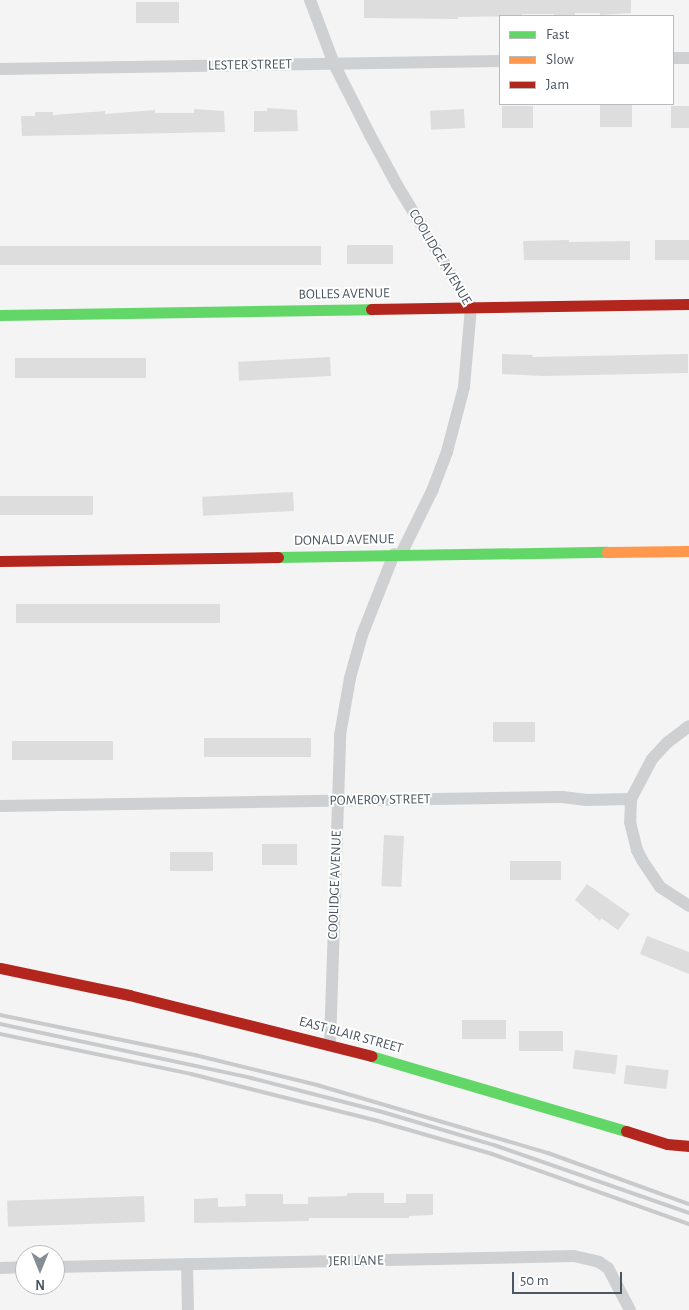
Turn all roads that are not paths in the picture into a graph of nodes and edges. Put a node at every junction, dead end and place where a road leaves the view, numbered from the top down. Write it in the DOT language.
graph roads {
  1 [pos="310,0"];
  2 [pos="674,58"];
  3 [pos="689,58"];
  4 [pos="499,61"];
  5 [pos="334,64"];
  6 [pos="0,69"];
  7 [pos="689,304"];
  8 [pos="471,307"];
  9 [pos="0,315"];
  10 [pos="689,550"];
  11 [pos="398,554"];
  12 [pos="0,561"];
  13 [pos="689,726"];
  14 [pos="631,799"];
  15 [pos="337,801"];
  16 [pos="0,806"];
  17 [pos="689,906"];
  18 [pos="0,968"];
  19 [pos="330,1044"];
  20 [pos="689,1146"];
  21 [pos="187,1264"];
  22 [pos="65,1266"];
  23 [pos="15,1267"];
  24 [pos="0,1268"];
  25 [pos="188,1310"];
  26 [pos="630,1310"];
  1 -- 5 [label="street, COOLIDGE AVENUE"];
  2 -- 3 [label="street"];
  4 -- 5 [label="street, LESTER STREET"];
  5 -- 6 [label="street, LESTER STREET"];
  5 -- 8 [label="street, COOLIDGE AVENUE"];
  7 -- 8 [label="street, BOLLES AVENUE"];
  8 -- 9 [label="street, BOLLES AVENUE"];
  8 -- 11 [label="street, COOLIDGE AVENUE"];
  10 -- 11 [label="street, DONALD AVENUE"];
  11 -- 12 [label="street, DONALD AVENUE"];
  11 -- 15 [label="street, COOLIDGE AVENUE"];
  13 -- 14 [label="street"];
  14 -- 15 [label="street, POMEROY STREET"];
  14 -- 17 [label="street"];
  15 -- 16 [label="street, POMEROY STREET"];
  15 -- 19 [label="street, COOLIDGE AVENUE"];
  18 -- 19 [label="street, EAST BLAIR STREET"];
  19 -- 20 [label="street, EAST BLAIR STREET"];
  21 -- 22 [label="street, JERI LANE"];
  21 -- 25 [label="street"];
  21 -- 26 [label="street, JERI LANE"];
  23 -- 24 [label="street"];
}
